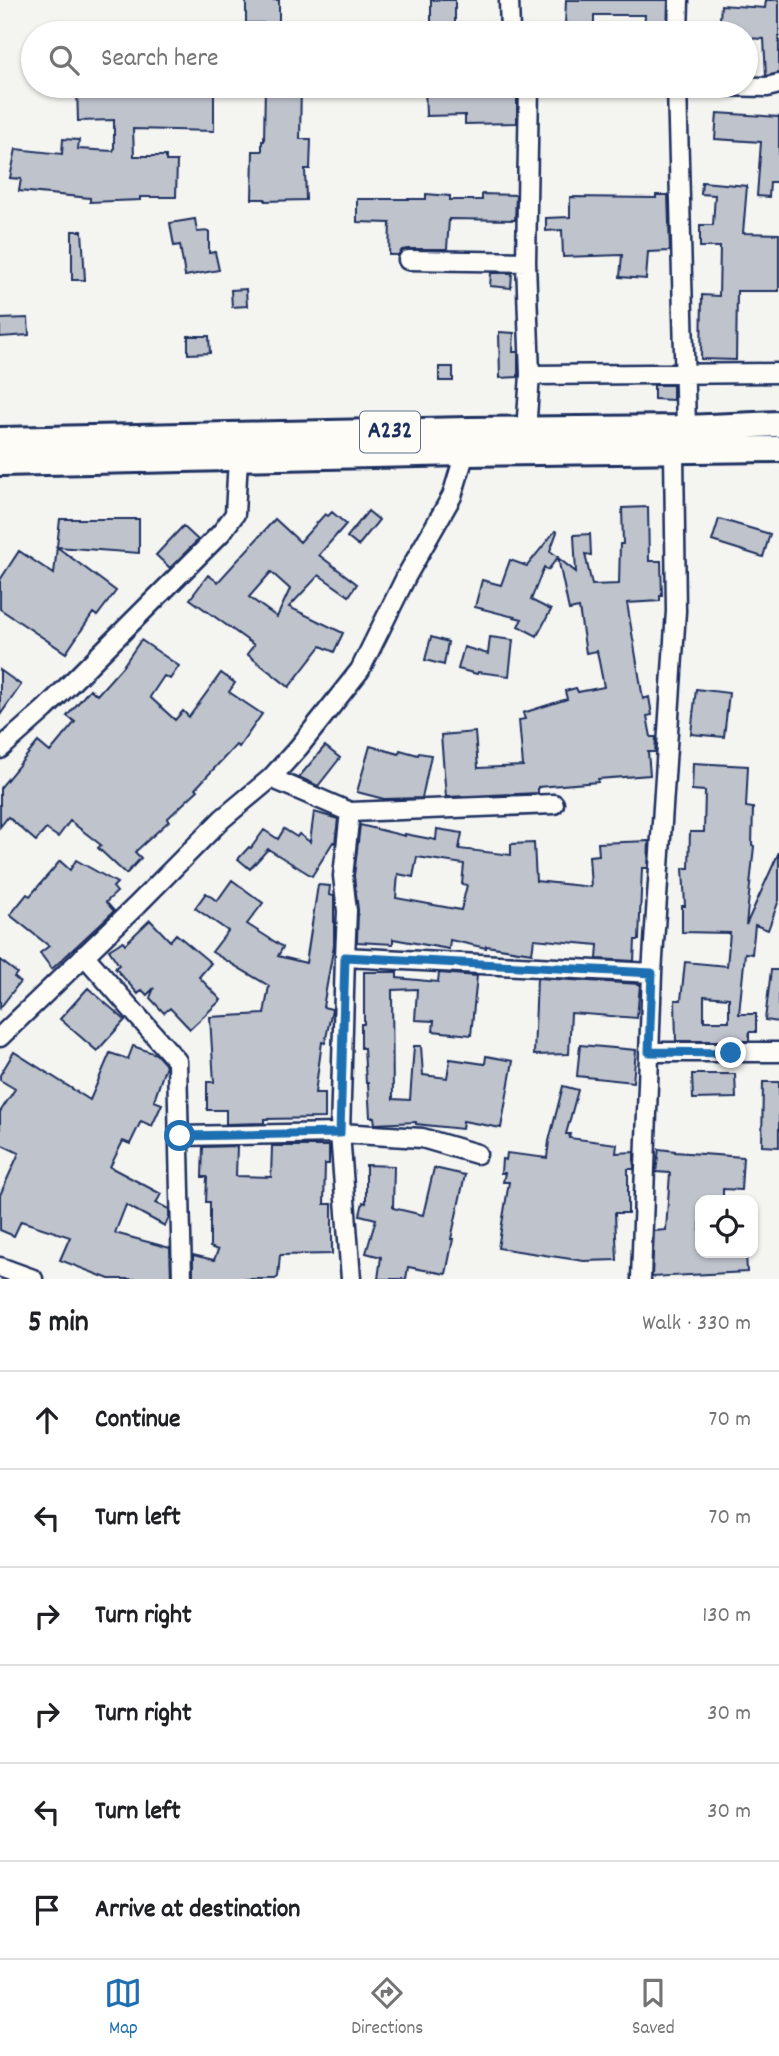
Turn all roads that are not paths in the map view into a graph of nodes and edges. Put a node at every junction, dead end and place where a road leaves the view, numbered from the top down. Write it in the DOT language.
graph roads {
  1 [pos="509,0"];
  2 [pos="678,0"];
  3 [pos="510,21"];
  4 [pos="678,21"];
  5 [pos="779,84"];
  6 [pos="758,87"];
  7 [pos="529,98"];
  8 [pos="677,98"];
  9 [pos="408,260"];
  10 [pos="526,262"];
  11 [pos="779,373"];
  12 [pos="685,374"];
  13 [pos="530,375"];
  14 [pos="779,424"];
  15 [pos="686,428"];
  16 [pos="526,430"];
  17 [pos="0,440"];
  18 [pos="158,448"];
  19 [pos="779,449"];
  20 [pos="674,452"];
  21 [pos="465,453"];
  22 [pos="238,458"];
  23 [pos="0,464"];
  24 [pos="0,749"];
  25 [pos="271,778"];
  26 [pos="554,804"];
  27 [pos="350,812"];
  28 [pos="84,955"];
  29 [pos="345,957"];
  30 [pos="652,973"];
  31 [pos="0,1037"];
  32 [pos="649,1052"];
  33 [pos="779,1052"];
  34 [pos="340,1133"];
  35 [pos="180,1136"];
  36 [pos="477,1154"];
  37 [pos="0,1267"];
  38 [pos="33,1279"];
  39 [pos="182,1279"];
  40 [pos="351,1279"];
  41 [pos="641,1279"];
  1 -- 3 [label="street"];
  2 -- 4 [label="street"];
  5 -- 6 [label="street"];
  7 -- 10 [label="street"];
  8 -- 12 [label="street"];
  9 -- 10 [label="street"];
  10 -- 13 [label="street"];
  11 -- 12 [label="street"];
  12 -- 13 [label="street"];
  12 -- 15 [label="street"];
  13 -- 16 [label="street"];
  14 -- 15 [label="highway, A232"];
  15 -- 16 [label="highway, A232"];
  16 -- 18 [label="highway, A232"];
  17 -- 18 [label="highway, A232"];
  18 -- 22 [label="highway, A232"];
  18 -- 23 [label="highway, A232"];
  19 -- 20 [label="highway, A232"];
  20 -- 21 [label="highway, A232"];
  20 -- 30 [label="street"];
  21 -- 22 [label="highway, A232"];
  21 -- 25 [label="street"];
  22 -- 24 [label="street"];
  25 -- 27 [label="street"];
  25 -- 28 [label="street"];
  26 -- 27 [label="street"];
  27 -- 29 [label="street"];
  28 -- 31 [label="street"];
  28 -- 35 [label="street"];
  29 -- 30 [label="street"];
  29 -- 34 [label="street"];
  30 -- 32 [label="street"];
  32 -- 33 [label="street"];
  32 -- 41 [label="street"];
  34 -- 35 [label="street"];
  34 -- 36 [label="street"];
  34 -- 40 [label="street"];
  35 -- 39 [label="street"];
  37 -- 38 [label="street"];
}
